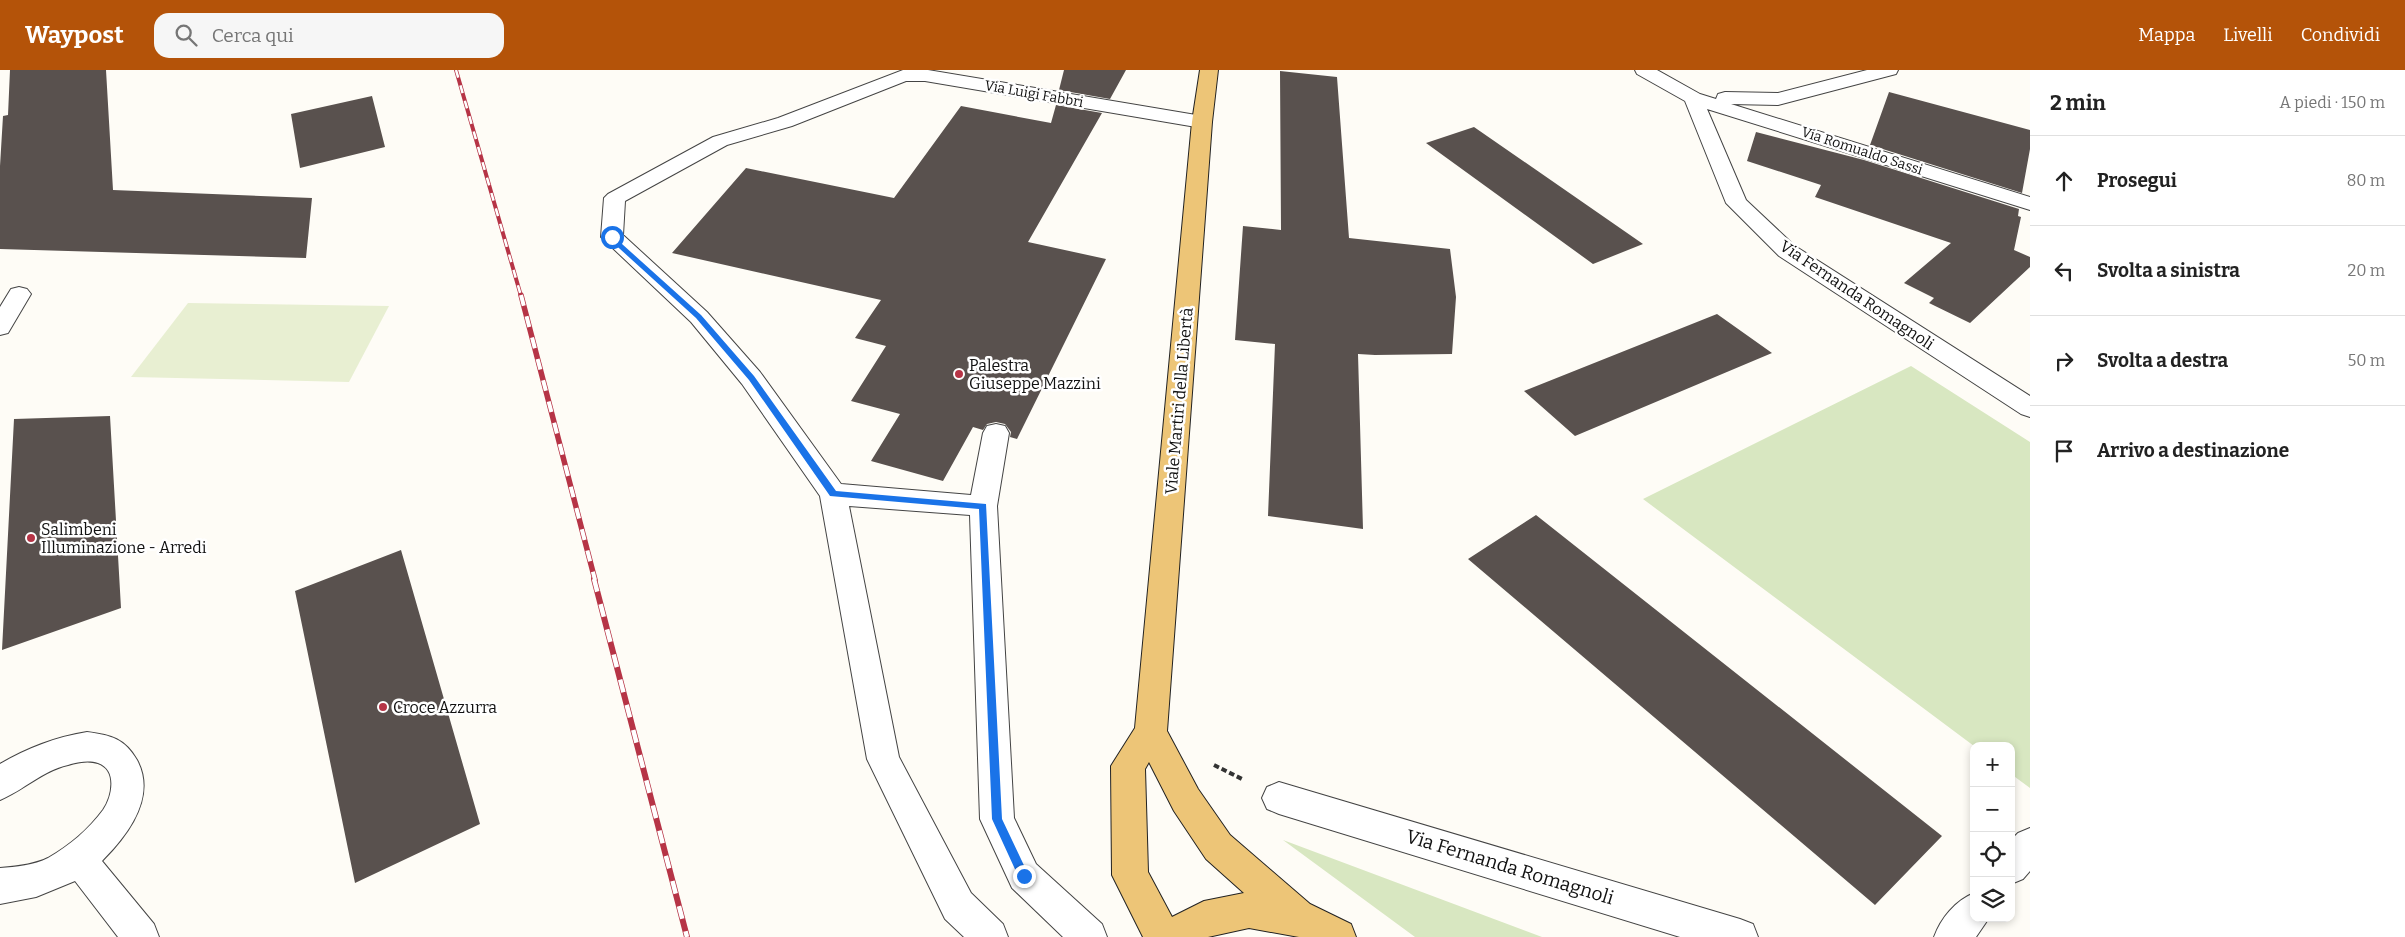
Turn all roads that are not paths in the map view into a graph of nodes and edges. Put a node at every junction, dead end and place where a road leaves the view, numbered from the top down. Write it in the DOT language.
graph roads {
  1 [pos="1209,70"];
  2 [pos="1644,70"];
  3 [pos="1889,70"];
  4 [pos="1693,98"];
  5 [pos="1202,122"];
  6 [pos="2030,204"];
  7 [pos="19,294"];
  8 [pos="0,327"];
  9 [pos="2030,408"];
  10 [pos="996,433"];
  11 [pos="833,494"];
  12 [pos="983,506"];
  13 [pos="1151,732"];
  14 [pos="4,775"];
  15 [pos="1279,798"];
  16 [pos="2030,845"];
  17 [pos="78,859"];
  18 [pos="2015,862"];
  19 [pos="0,886"];
  20 [pos="1970,916"];
  21 [pos="1297,917"];
  22 [pos="140,937"];
  23 [pos="990,937"];
  24 [pos="1089,937"];
  25 [pos="1163,937"];
  26 [pos="1174,937"];
  27 [pos="1338,937"];
  28 [pos="1740,937"];
  29 [pos="1952,937"];
  1 -- 5 [label="main road, Viale Martiri della Libertà"];
  2 -- 4 [label="street, Via Romualdo Sassi"];
  3 -- 4 [label="street, Via Romualdo Sassi"];
  4 -- 6 [label="street, Via Romualdo Sassi"];
  4 -- 9 [label="street, Via Fernanda Romagnoli"];
  5 -- 11 [label="street, Via Luigi Fabbri"];
  5 -- 13 [label="main road, Viale Martiri della Libertà"];
  7 -- 8 [label="street"];
  10 -- 12 [label="street"];
  11 -- 12 [label="street"];
  11 -- 23 [label="street"];
  12 -- 24 [label="street"];
  13 -- 21 [label="main road"];
  13 -- 25 [label="main road, Viale Martiri della Libertà"];
  14 -- 17 [label="street"];
  15 -- 28 [label="street, Via Fernanda Romagnoli"];
  16 -- 18 [label="street"];
  17 -- 19 [label="street"];
  17 -- 22 [label="street"];
  20 -- 29 [label="street"];
  21 -- 26 [label="main road"];
  21 -- 27 [label="main road"];
}
